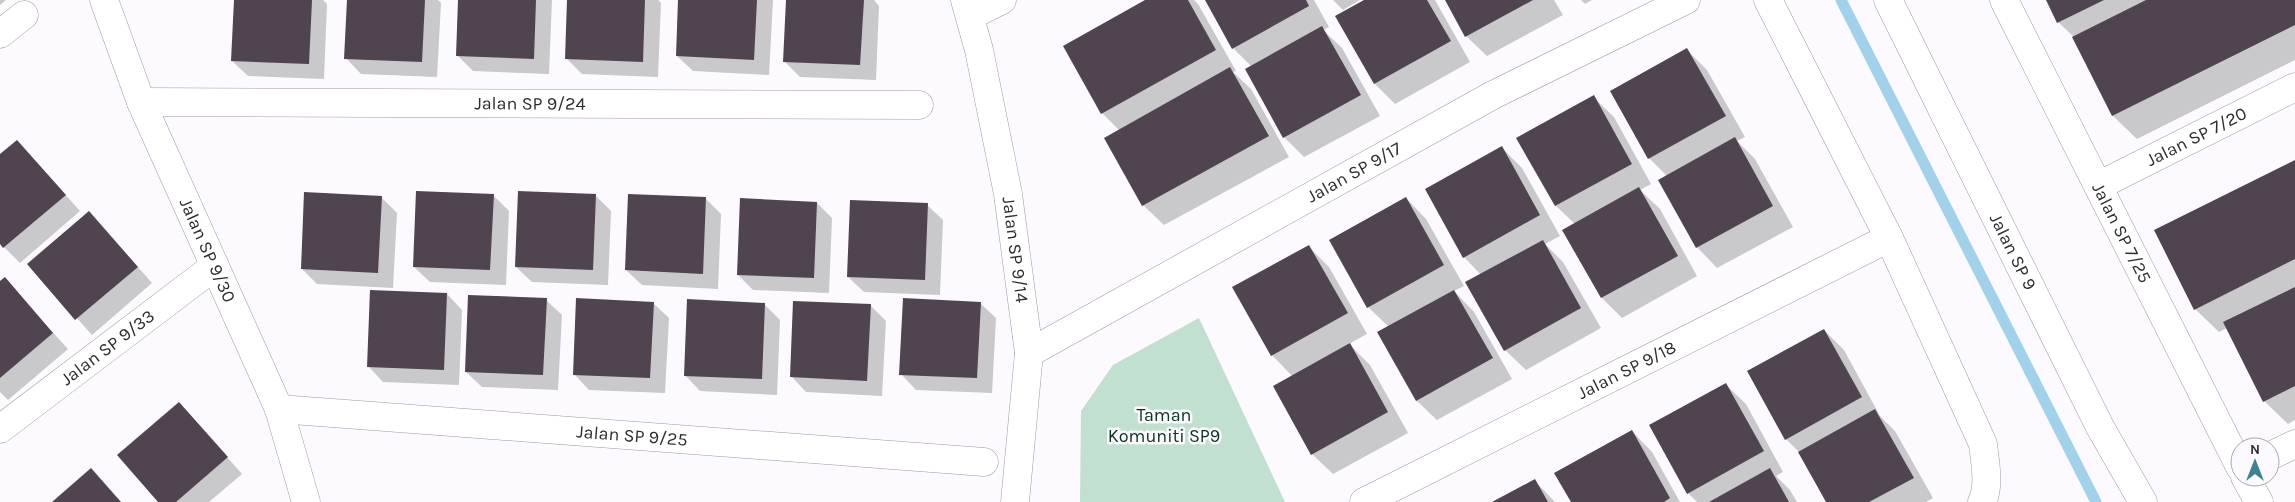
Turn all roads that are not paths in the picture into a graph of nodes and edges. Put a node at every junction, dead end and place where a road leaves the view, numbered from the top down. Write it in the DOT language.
graph roads {
  1 [pos="104,0"];
  2 [pos="1002,0"];
  3 [pos="1686,0"];
  4 [pos="1768,0"];
  5 [pos="1888,0"];
  6 [pos="2004,0"];
  7 [pos="967,8"];
  8 [pos="24,15"];
  9 [pos="0,34"];
  10 [pos="2295,87"];
  11 [pos="142,102"];
  12 [pos="919,105"];
  13 [pos="2098,186"];
  14 [pos="1889,238"];
  15 [pos="215,266"];
  16 [pos="1030,353"];
  17 [pos="279,409"];
  18 [pos="0,429"];
  19 [pos="2295,444"];
  20 [pos="2230,446"];
  21 [pos="2280,451"];
  22 [pos="984,462"];
  23 [pos="2251,487"];
  24 [pos="1983,500"];
  25 [pos="306,502"];
  26 [pos="1015,502"];
  27 [pos="1364,502"];
  28 [pos="2143,502"];
  29 [pos="2259,502"];
  1 -- 11 [label="street, Jalan SP 9/30"];
  2 -- 7 [label="street"];
  3 -- 16 [label="street, Jalan SP 9/17"];
  4 -- 14 [label="street"];
  5 -- 28 [label="street, Jalan SP 9"];
  6 -- 13 [label="street, Jalan SP 7/25"];
  7 -- 16 [label="street, Jalan SP 9/14"];
  8 -- 9 [label="street"];
  10 -- 13 [label="street, Jalan SP 7/20"];
  11 -- 12 [label="street, Jalan SP 9/24"];
  11 -- 15 [label="street, Jalan SP 9/30"];
  13 -- 20 [label="street, Jalan SP 7/25"];
  14 -- 24 [label="street"];
  14 -- 27 [label="street, Jalan SP 9/18"];
  15 -- 17 [label="street, Jalan SP 9/30"];
  15 -- 18 [label="street, Jalan SP 9/33"];
  16 -- 26 [label="street, Jalan SP 9/14"];
  17 -- 22 [label="street, Jalan SP 9/25"];
  17 -- 25 [label="street, Jalan SP 9/30"];
  19 -- 21 [label="street"];
  23 -- 29 [label="street"];
}
